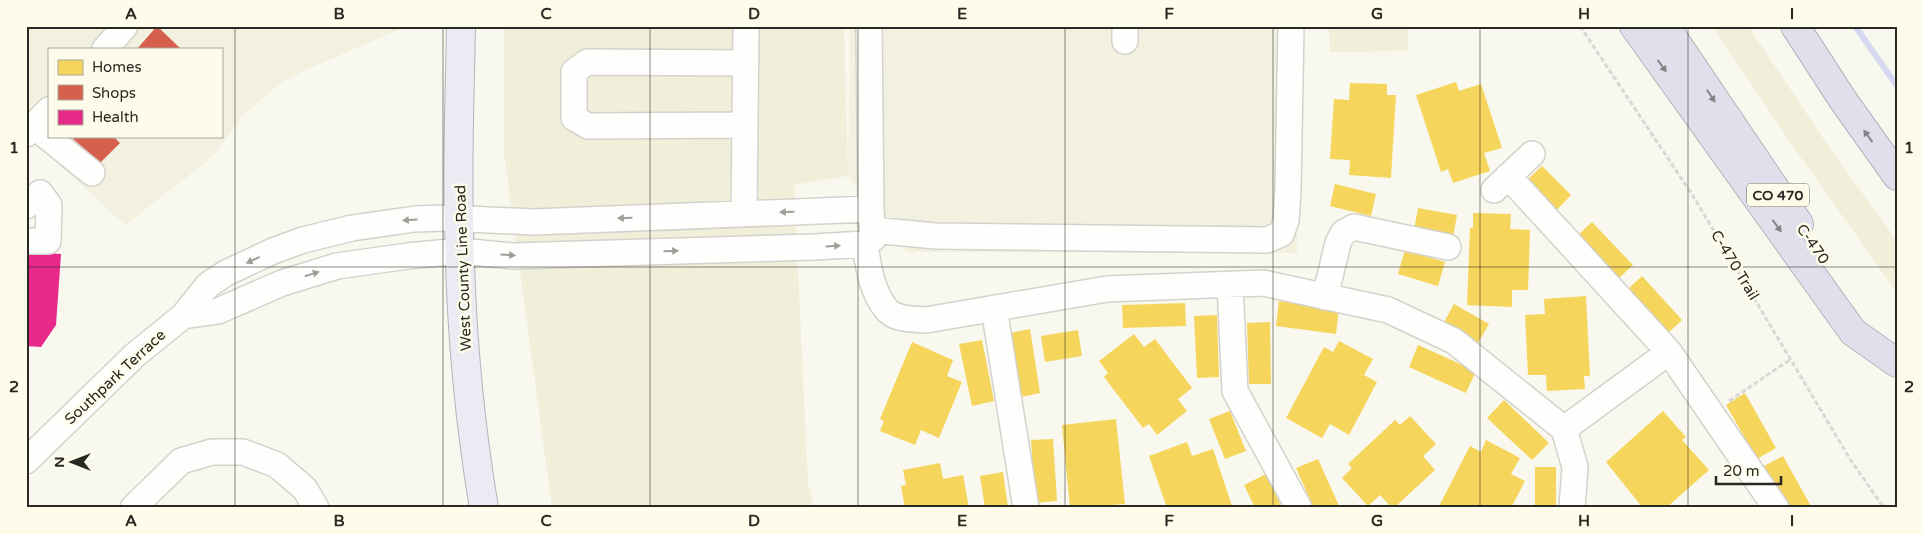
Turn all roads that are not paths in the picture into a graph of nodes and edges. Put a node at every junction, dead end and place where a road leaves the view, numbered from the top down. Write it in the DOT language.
graph roads {
  1 [pos="125,26"];
  2 [pos="461,26"];
  3 [pos="746,26"];
  4 [pos="869,26"];
  5 [pos="1291,26"];
  6 [pos="1634,26"];
  7 [pos="1665,26"];
  8 [pos="1795,26"];
  9 [pos="1808,39"];
  10 [pos="106,48"];
  11 [pos="746,63"];
  12 [pos="36,123"];
  13 [pos="745,125"];
  14 [pos="48,134"];
  15 [pos="53,138"];
  16 [pos="1532,154"];
  17 [pos="92,173"];
  18 [pos="1897,176"];
  19 [pos="26,206"];
  20 [pos="744,214"];
  21 [pos="458,220"];
  22 [pos="870,227"];
  23 [pos="26,241"];
  24 [pos="1448,247"];
  25 [pos="460,251"];
  26 [pos="1230,284"];
  27 [pos="1325,296"];
  28 [pos="994,308"];
  29 [pos="184,316"];
  30 [pos="1669,352"];
  31 [pos="1897,359"];
  32 [pos="1897,363"];
  33 [pos="1564,429"];
  34 [pos="26,461"];
  35 [pos="133,508"];
  36 [pos="316,508"];
  37 [pos="484,508"];
  38 [pos="1026,508"];
  39 [pos="1299,508"];
  40 [pos="1572,508"];
  41 [pos="1776,508"];
  1 -- 10 [label="street"];
  2 -- 21 [label="main road, West County Line Road"];
  3 -- 11 [label="street"];
  4 -- 22 [label="street"];
  5 -- 22 [label="street"];
  6 -- 32 [label="highway, one-way"];
  7 -- 31 [label="highway, C-470 / CO 470, one-way"];
  8 -- 9 [label="highway"];
  18 -- 9 [label="highway, one-way"];
  11 -- 13 [label="street"];
  11 -- 13 [label="street"];
  12 -- 14 [label="street"];
  13 -- 20 [label="street"];
  15 -- 17 [label="street"];
  16 -- 30 [label="street"];
  19 -- 23 [label="street"];
  20 -- 21 [label="street, Southpark Terrace, one-way"];
  22 -- 20 [label="street, Southpark Terrace, one-way"];
  21 -- 25 [label="main road, West County Line Road"];
  21 -- 29 [label="street, Southpark Terrace, one-way"];
  25 -- 22 [label="street, one-way"];
  22 -- 28 [label="street"];
  24 -- 27 [label="street"];
  29 -- 25 [label="street, one-way"];
  25 -- 37 [label="main road, West County Line Road"];
  26 -- 27 [label="street"];
  26 -- 28 [label="street"];
  26 -- 39 [label="street"];
  27 -- 33 [label="street"];
  28 -- 38 [label="street"];
  29 -- 34 [label="street, Southpark Terrace"];
  30 -- 33 [label="street"];
  30 -- 41 [label="street"];
  33 -- 40 [label="street"];
  35 -- 36 [label="street"];
}
